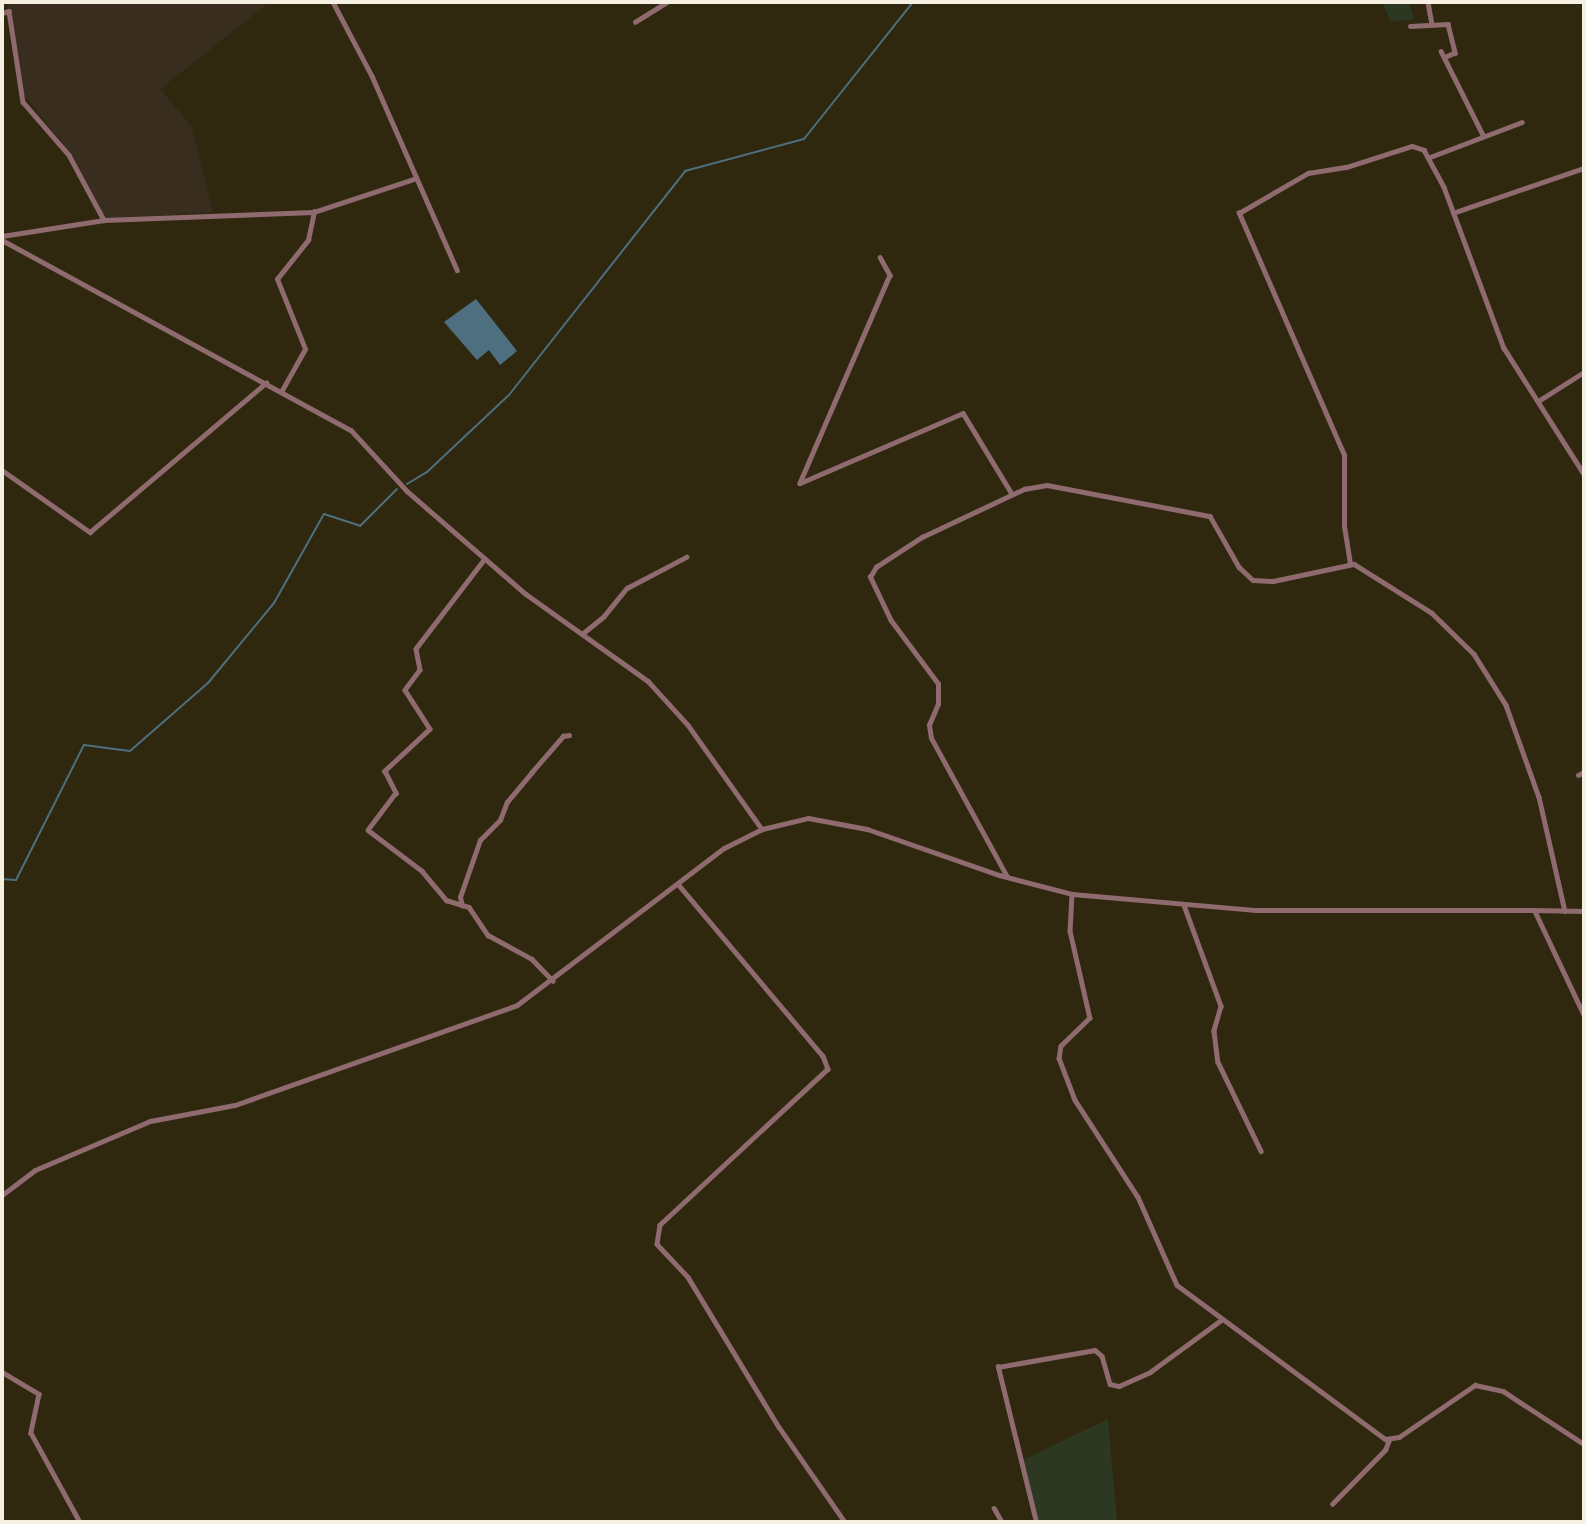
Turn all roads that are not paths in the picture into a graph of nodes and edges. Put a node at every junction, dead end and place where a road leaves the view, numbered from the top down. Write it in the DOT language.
graph roads {
  1 [pos="333,2"];
  2 [pos="667,2"];
  3 [pos="1428,2"];
  4 [pos="2,13"];
  5 [pos="635,22"];
  6 [pos="1432,25"];
  7 [pos="1410,26"];
  8 [pos="1441,51"];
  9 [pos="1446,57"];
  10 [pos="1522,122"];
  11 [pos="1483,135"];
  12 [pos="1430,157"];
  13 [pos="1584,168"];
  14 [pos="415,179"];
  15 [pos="314,212"];
  16 [pos="1452,213"];
  17 [pos="104,220"];
  18 [pos="2,238"];
  19 [pos="880,257"];
  20 [pos="457,270"];
  21 [pos="1584,372"];
  22 [pos="266,383"];
  23 [pos="281,392"];
  24 [pos="1540,400"];
  25 [pos="2,470"];
  26 [pos="1584,474"];
  27 [pos="1012,494"];
  28 [pos="686,556"];
  29 [pos="485,559"];
  30 [pos="1350,564"];
  31 [pos="582,634"];
  32 [pos="569,735"];
  33 [pos="1584,772"];
  34 [pos="1578,775"];
  35 [pos="762,829"];
  36 [pos="1008,878"];
  37 [pos="678,884"];
  38 [pos="1072,894"];
  39 [pos="1184,905"];
  40 [pos="462,906"];
  41 [pos="1534,910"];
  42 [pos="1565,911"];
  43 [pos="1584,911"];
  44 [pos="553,981"];
  45 [pos="1584,1016"];
  46 [pos="1261,1151"];
  47 [pos="2,1195"];
  48 [pos="1221,1320"];
  49 [pos="2,1372"];
  50 [pos="1390,1440"];
  51 [pos="1584,1444"];
  52 [pos="1332,1504"];
  53 [pos="994,1508"];
  54 [pos="80,1522"];
  55 [pos="616,1522"];
  56 [pos="632,1522"];
  57 [pos="845,1522"];
  58 [pos="1002,1522"];
  59 [pos="1036,1522"];
  1 -- 14 [label="street"];
  2 -- 5 [label="street"];
  3 -- 6 [label="street"];
  4 -- 17 [label="street"];
  6 -- 7 [label="street"];
  6 -- 9 [label="street"];
  8 -- 9 [label="street"];
  9 -- 11 [label="street"];
  10 -- 11 [label="street"];
  11 -- 12 [label="street"];
  12 -- 16 [label="street"];
  12 -- 30 [label="street"];
  13 -- 16 [label="street"];
  14 -- 15 [label="street"];
  14 -- 20 [label="street"];
  15 -- 17 [label="street"];
  15 -- 23 [label="street"];
  16 -- 24 [label="street"];
  17 -- 18 [label="street"];
  18 -- 22 [label="street"];
  19 -- 27 [label="street"];
  21 -- 24 [label="street"];
  22 -- 23 [label="street"];
  22 -- 25 [label="street"];
  23 -- 29 [label="street"];
  24 -- 26 [label="street"];
  27 -- 30 [label="street"];
  27 -- 36 [label="street"];
  28 -- 31 [label="street"];
  29 -- 31 [label="street"];
  29 -- 40 [label="street"];
  30 -- 42 [label="street"];
  31 -- 35 [label="street"];
  32 -- 40 [label="street"];
  33 -- 34 [label="street"];
  35 -- 36 [label="street"];
  35 -- 37 [label="street"];
  36 -- 38 [label="street"];
  37 -- 44 [label="street"];
  37 -- 57 [label="street"];
  38 -- 39 [label="street"];
  38 -- 48 [label="street"];
  39 -- 41 [label="street"];
  39 -- 46 [label="street"];
  40 -- 44 [label="street"];
  41 -- 42 [label="street"];
  41 -- 45 [label="street"];
  42 -- 43 [label="street"];
  44 -- 47 [label="street"];
  48 -- 50 [label="street"];
  48 -- 59 [label="street"];
  49 -- 54 [label="street"];
  50 -- 51 [label="street"];
  50 -- 52 [label="street"];
  53 -- 58 [label="street"];
  55 -- 56 [label="street"];
}
